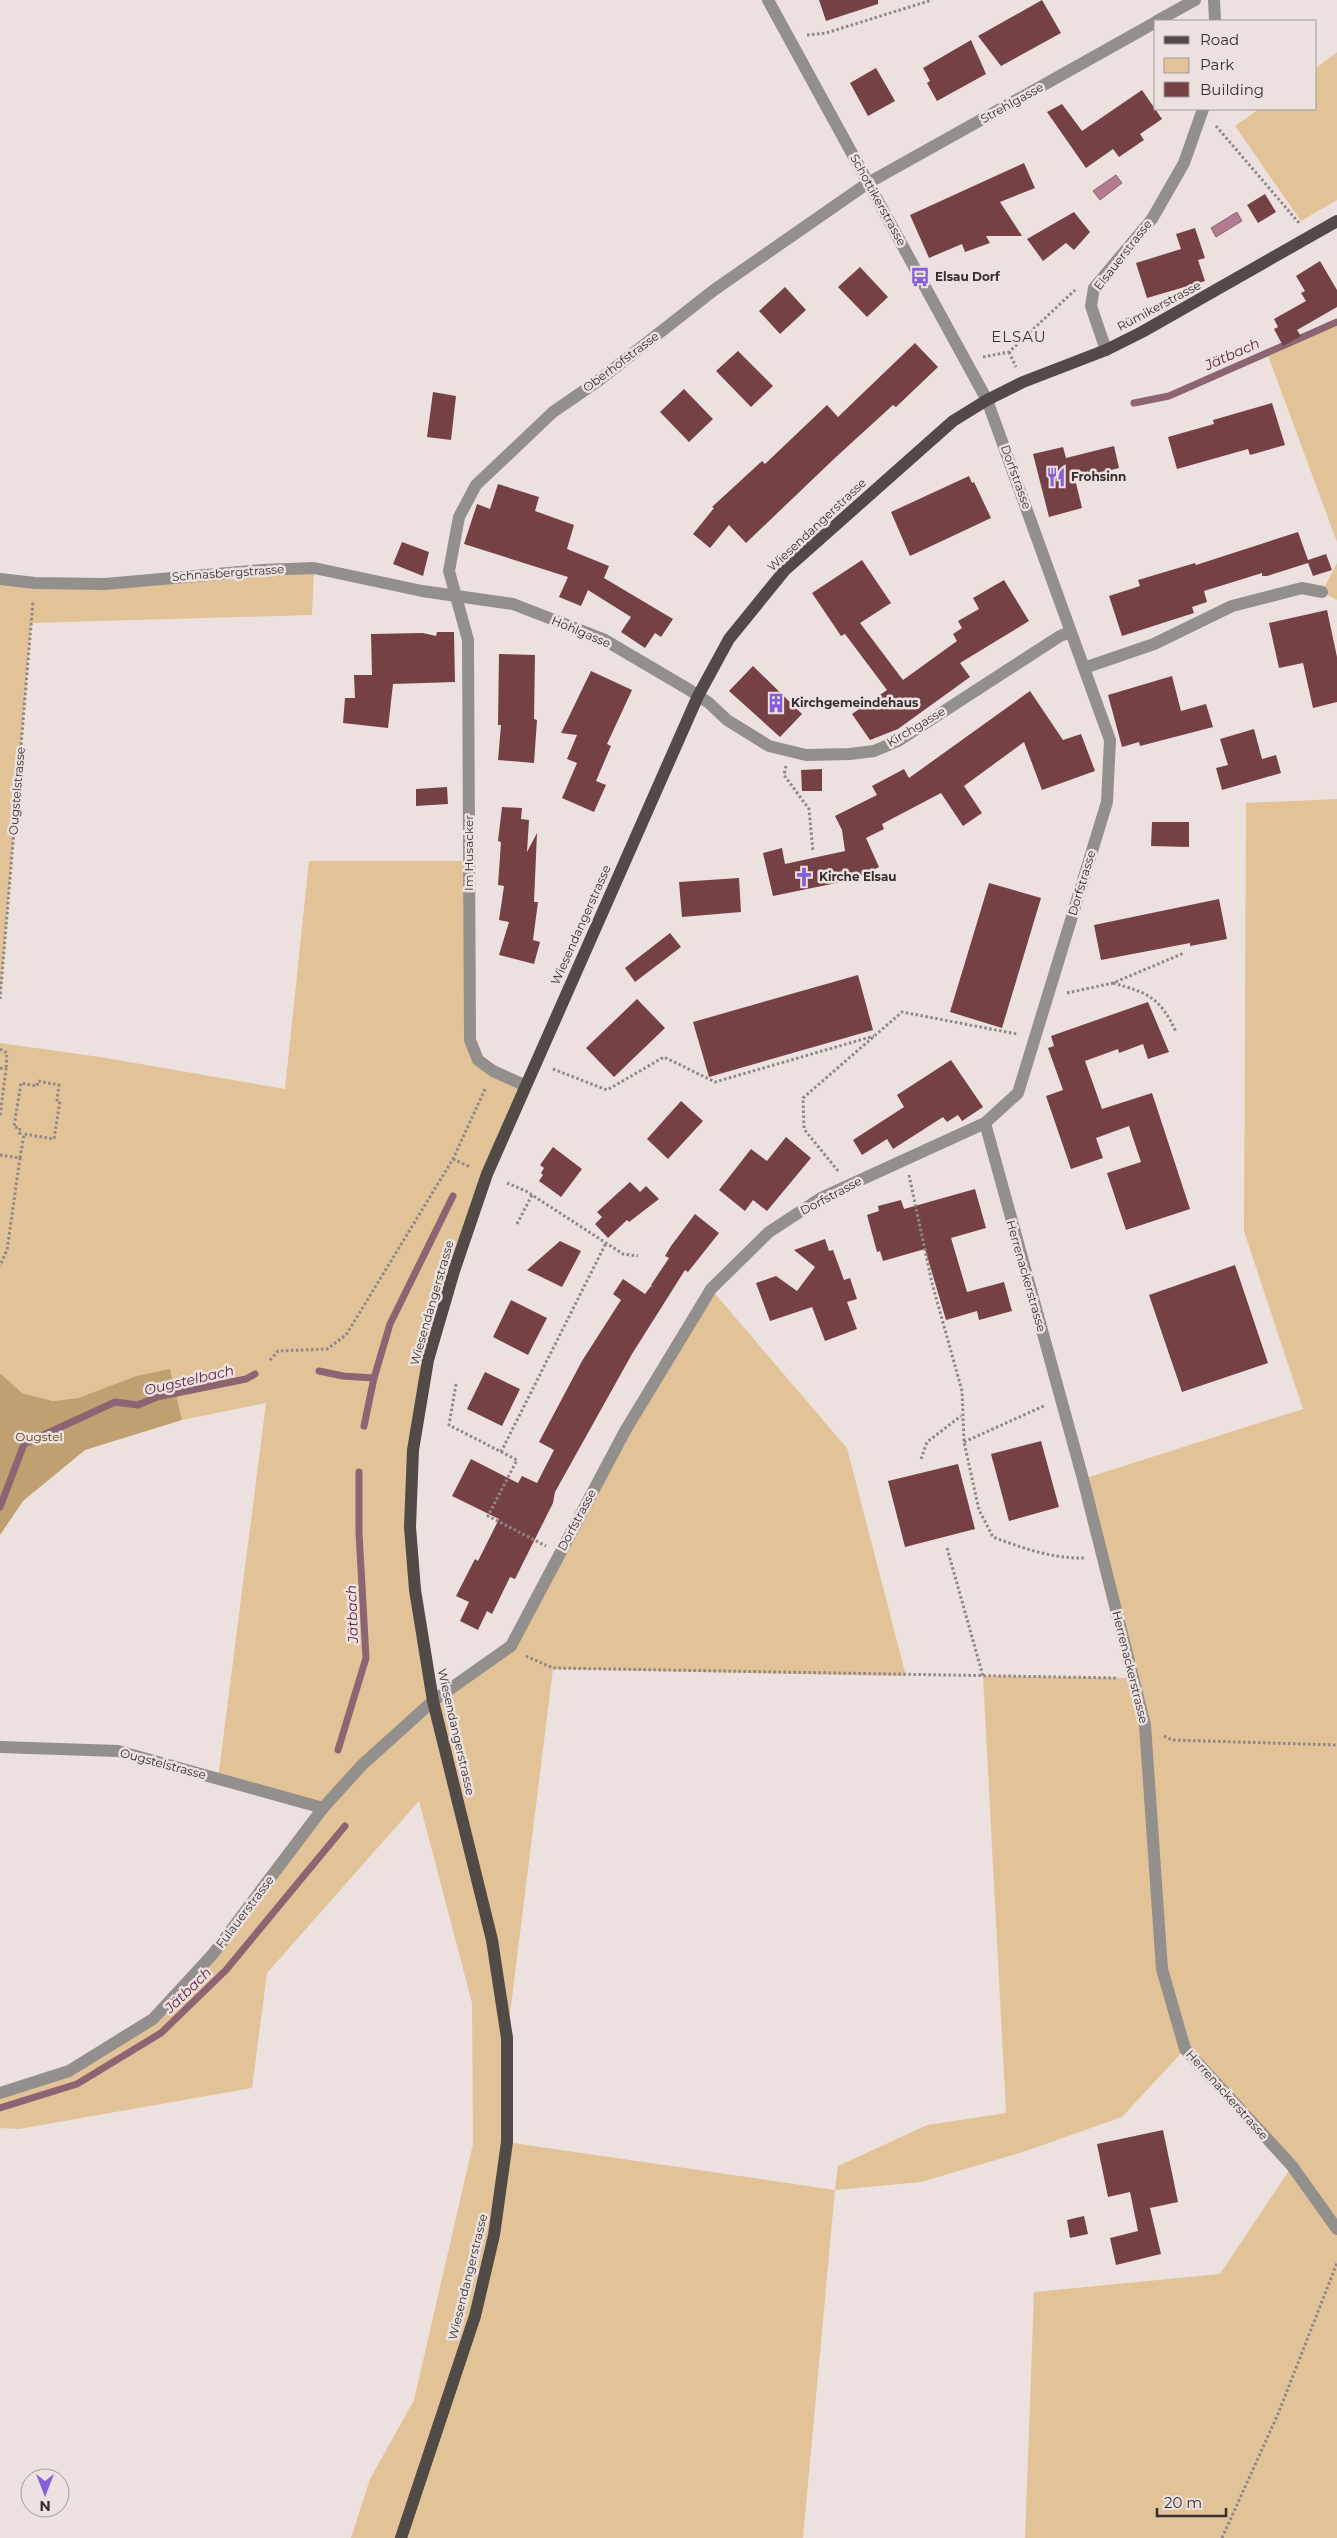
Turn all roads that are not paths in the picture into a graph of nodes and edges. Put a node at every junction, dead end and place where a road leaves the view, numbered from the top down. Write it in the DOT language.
graph roads {
  1 [pos="768,0"];
  2 [pos="1195,0"];
  3 [pos="1214,0"];
  4 [pos="1160,20"];
  5 [pos="1215,20"];
  6 [pos="1154,23"];
  7 [pos="1203,110"];
  8 [pos="868,183"];
  9 [pos="1337,221"];
  10 [pos="1106,350"];
  11 [pos="987,400"];
  12 [pos="0,579"];
  13 [pos="1322,592"];
  14 [pos="454,595"];
  15 [pos="1070,632"];
  16 [pos="1084,668"];
  17 [pos="698,696"];
  18 [pos="524,1085"];
  19 [pos="985,1123"];
  20 [pos="432,1701"];
  21 [pos="0,1747"];
  22 [pos="322,1808"];
  23 [pos="0,2093"];
  24 [pos="1337,2229"];
  25 [pos="401,2538"];
  1 -- 8 [label="street, Schottikerstrasse"];
  2 -- 4 [label="street, Strehlgasse"];
  3 -- 5 [label="street"];
  6 -- 8 [label="street, Strehlgasse"];
  7 -- 10 [label="street, Elsauerstrasse"];
  8 -- 11 [label="street, Schottikerstrasse"];
  8 -- 14 [label="street, Oberhofstrasse"];
  9 -- 10 [label="main road, Rümikerstrasse"];
  10 -- 11 [label="main road, Rümikerstrasse"];
  11 -- 15 [label="street, Dorfstrasse"];
  11 -- 17 [label="main road, Wiesendangerstrasse"];
  12 -- 14 [label="street, Schnasbergstrasse"];
  13 -- 16 [label="street"];
  14 -- 17 [label="street, Hohlgasse"];
  14 -- 18 [label="street, Im Husacker"];
  15 -- 16 [label="street, Dorfstrasse"];
  15 -- 17 [label="street, Kirchgasse"];
  16 -- 19 [label="street, Dorfstrasse"];
  17 -- 18 [label="main road, Wiesendangerstrasse"];
  18 -- 20 [label="main road, Wiesendangerstrasse"];
  19 -- 20 [label="street, Dorfstrasse"];
  19 -- 24 [label="street, Herrenackerstrasse"];
  20 -- 22 [label="street, Fulauerstrasse"];
  20 -- 25 [label="main road, Wiesendangerstrasse"];
  21 -- 22 [label="street, Ougstelstrasse"];
  22 -- 23 [label="street, Fulauerstrasse"];
}
